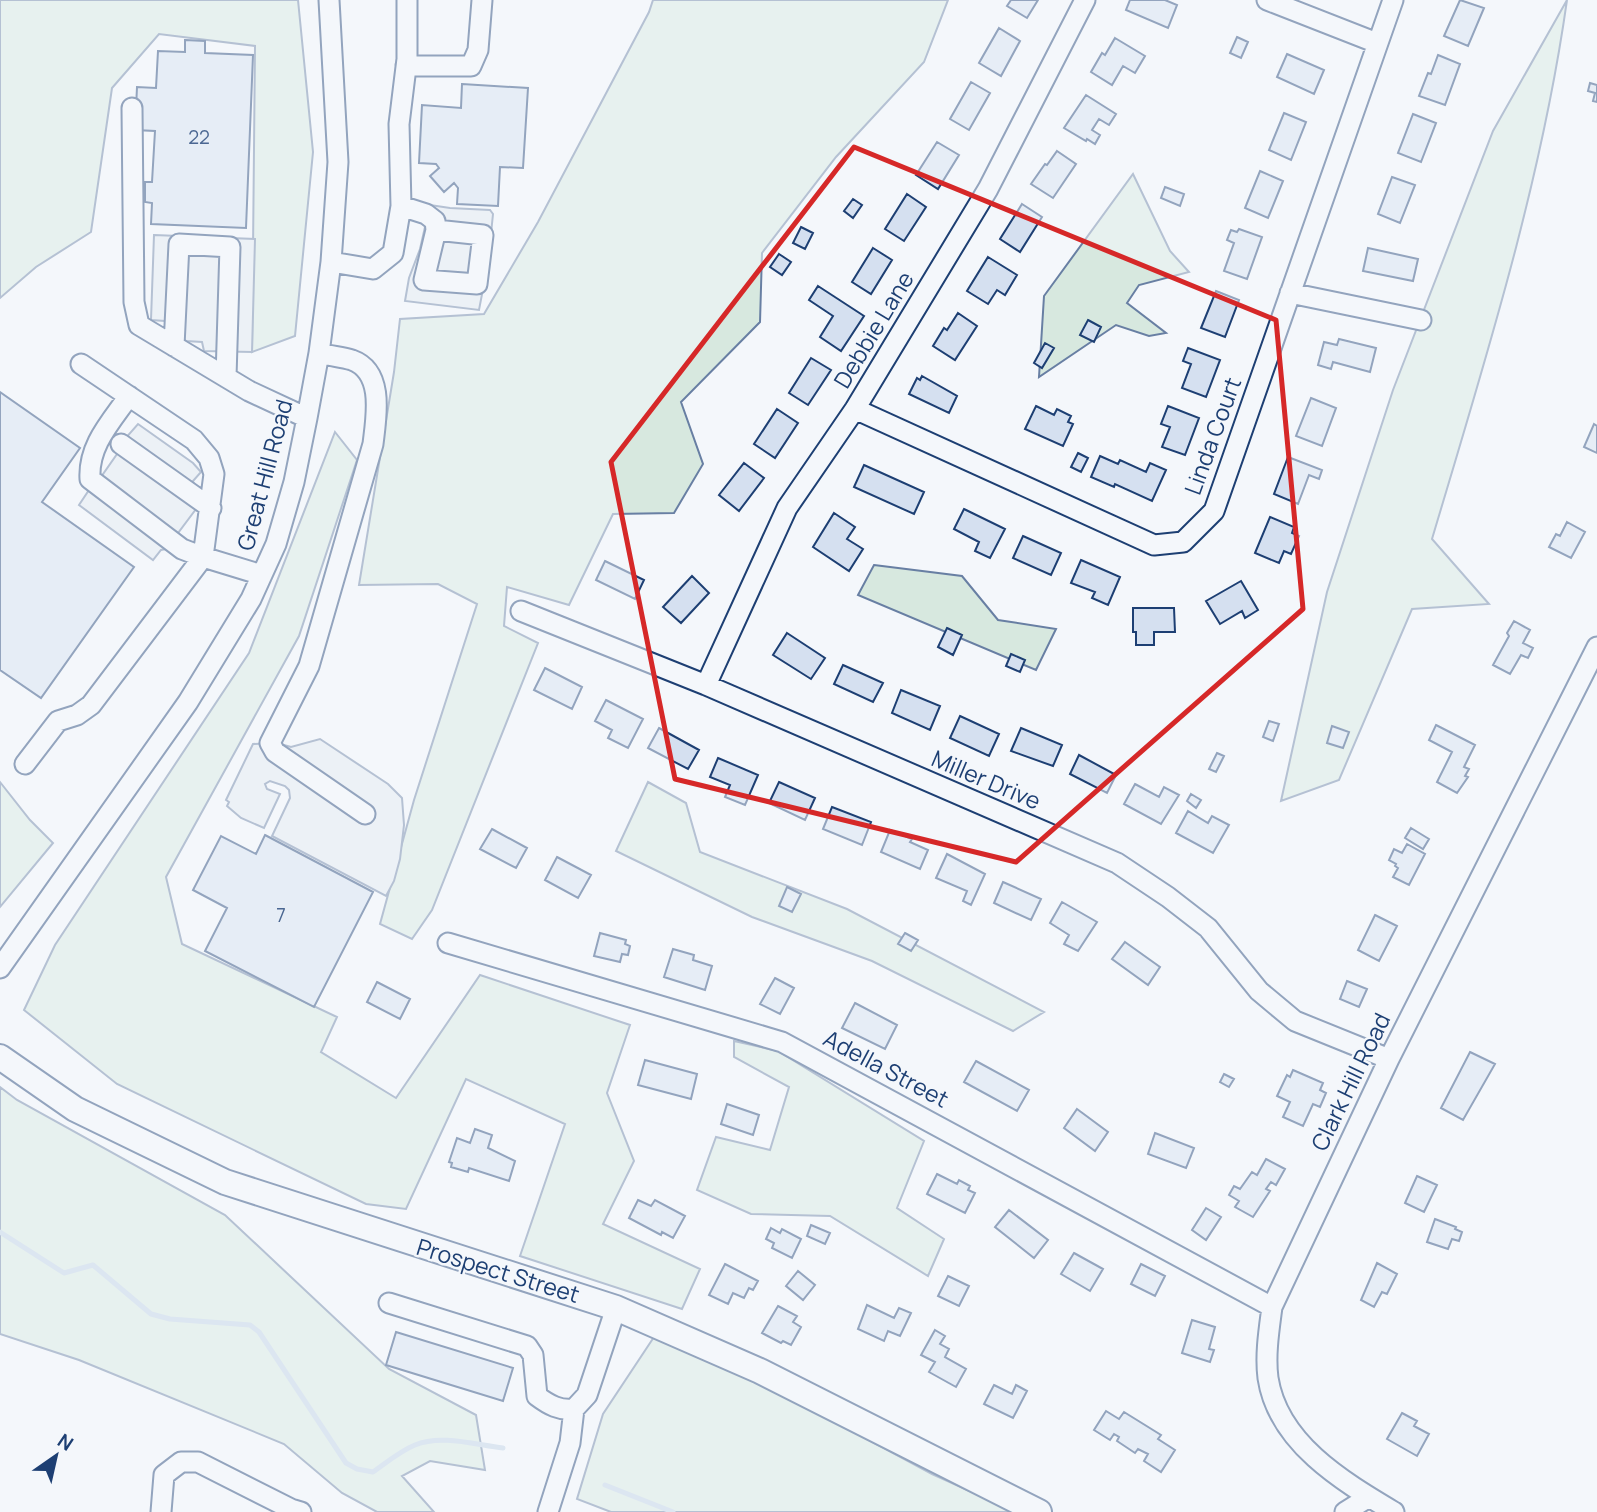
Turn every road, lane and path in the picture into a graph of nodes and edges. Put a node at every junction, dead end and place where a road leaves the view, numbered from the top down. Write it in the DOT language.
graph roads {
  1 [pos="329,0"];
  2 [pos="407,0"];
  3 [pos="482,0"];
  4 [pos="1085,0"];
  5 [pos="1267,0"];
  6 [pos="1394,0"];
  7 [pos="1377,43"];
  8 [pos="406,66"];
  9 [pos="132,108"];
  10 [pos="401,206"];
  11 [pos="436,230"];
  12 [pos="331,262"];
  13 [pos="1290,293"];
  14 [pos="1421,320"];
  15 [pos="174,346"];
  16 [pos="319,353"];
  17 [pos="81,364"];
  18 [pos="226,377"];
  19 [pos="129,396"];
  20 [pos="855,409"];
  21 [pos="307,418"];
  22 [pos="121,444"];
  23 [pos="211,508"];
  24 [pos="203,556"];
  25 [pos="262,575"];
  26 [pos="522,611"];
  27 [pos="1597,647"];
  28 [pos="706,685"];
  29 [pos="25,764"];
  30 [pos="365,814"];
  31 [pos="448,943"];
  32 [pos="0,968"];
  33 [pos="0,1057"];
  34 [pos="1388,1059"];
  35 [pos="389,1303"];
  36 [pos="1272,1307"];
  37 [pos="617,1308"];
  38 [pos="574,1409"];
  39 [pos="1369,1497"];
  40 [pos="161,1512"];
  41 [pos="301,1512"];
  42 [pos="548,1512"];
  43 [pos="1039,1512"];
  44 [pos="1345,1512"];
  45 [pos="1394,1512"];
  1 -- 12 [label="street, Great Hill Road"];
  2 -- 8 [label="street"];
  3 -- 8 [label="street"];
  4 -- 20 [label="street, Debbie Lane"];
  5 -- 7 [label="street"];
  6 -- 7 [label="street, Linda Court"];
  7 -- 13 [label="street, Linda Court"];
  8 -- 10 [label="street"];
  9 -- 15 [label="street"];
  10 -- 11 [label="street"];
  10 -- 12 [label="street"];
  12 -- 16 [label="street, Great Hill Road"];
  13 -- 14 [label="street"];
  13 -- 20 [label="street, Linda Court"];
  15 -- 18 [label="street"];
  15 -- 18 [label="street"];
  16 -- 21 [label="street, Great Hill Road"];
  16 -- 30 [label="street"];
  17 -- 19 [label="street"];
  18 -- 21 [label="street"];
  19 -- 23 [label="street"];
  19 -- 24 [label="street"];
  20 -- 28 [label="street, Debbie Lane"];
  21 -- 25 [label="street, Great Hill Road"];
  22 -- 23 [label="street"];
  23 -- 24 [label="street"];
  24 -- 25 [label="street"];
  24 -- 29 [label="street"];
  25 -- 32 [label="street, Great Hill Road"];
  26 -- 28 [label="street, Miller Drive"];
  27 -- 34 [label="street, Clark Hill Road"];
  28 -- 34 [label="street, Miller Drive"];
  31 -- 36 [label="street, Adella Street"];
  33 -- 37 [label="main road, Prospect Street"];
  34 -- 36 [label="street, Clark Hill Road"];
  35 -- 38 [label="street"];
  36 -- 39 [label="street, Clark Hill Road"];
  37 -- 38 [label="street"];
  37 -- 43 [label="main road, Prospect Street"];
  38 -- 42 [label="street"];
  39 -- 44 [label="street"];
  39 -- 45 [label="street, Clark Hill Road"];
  40 -- 41 [label="street"];
}
